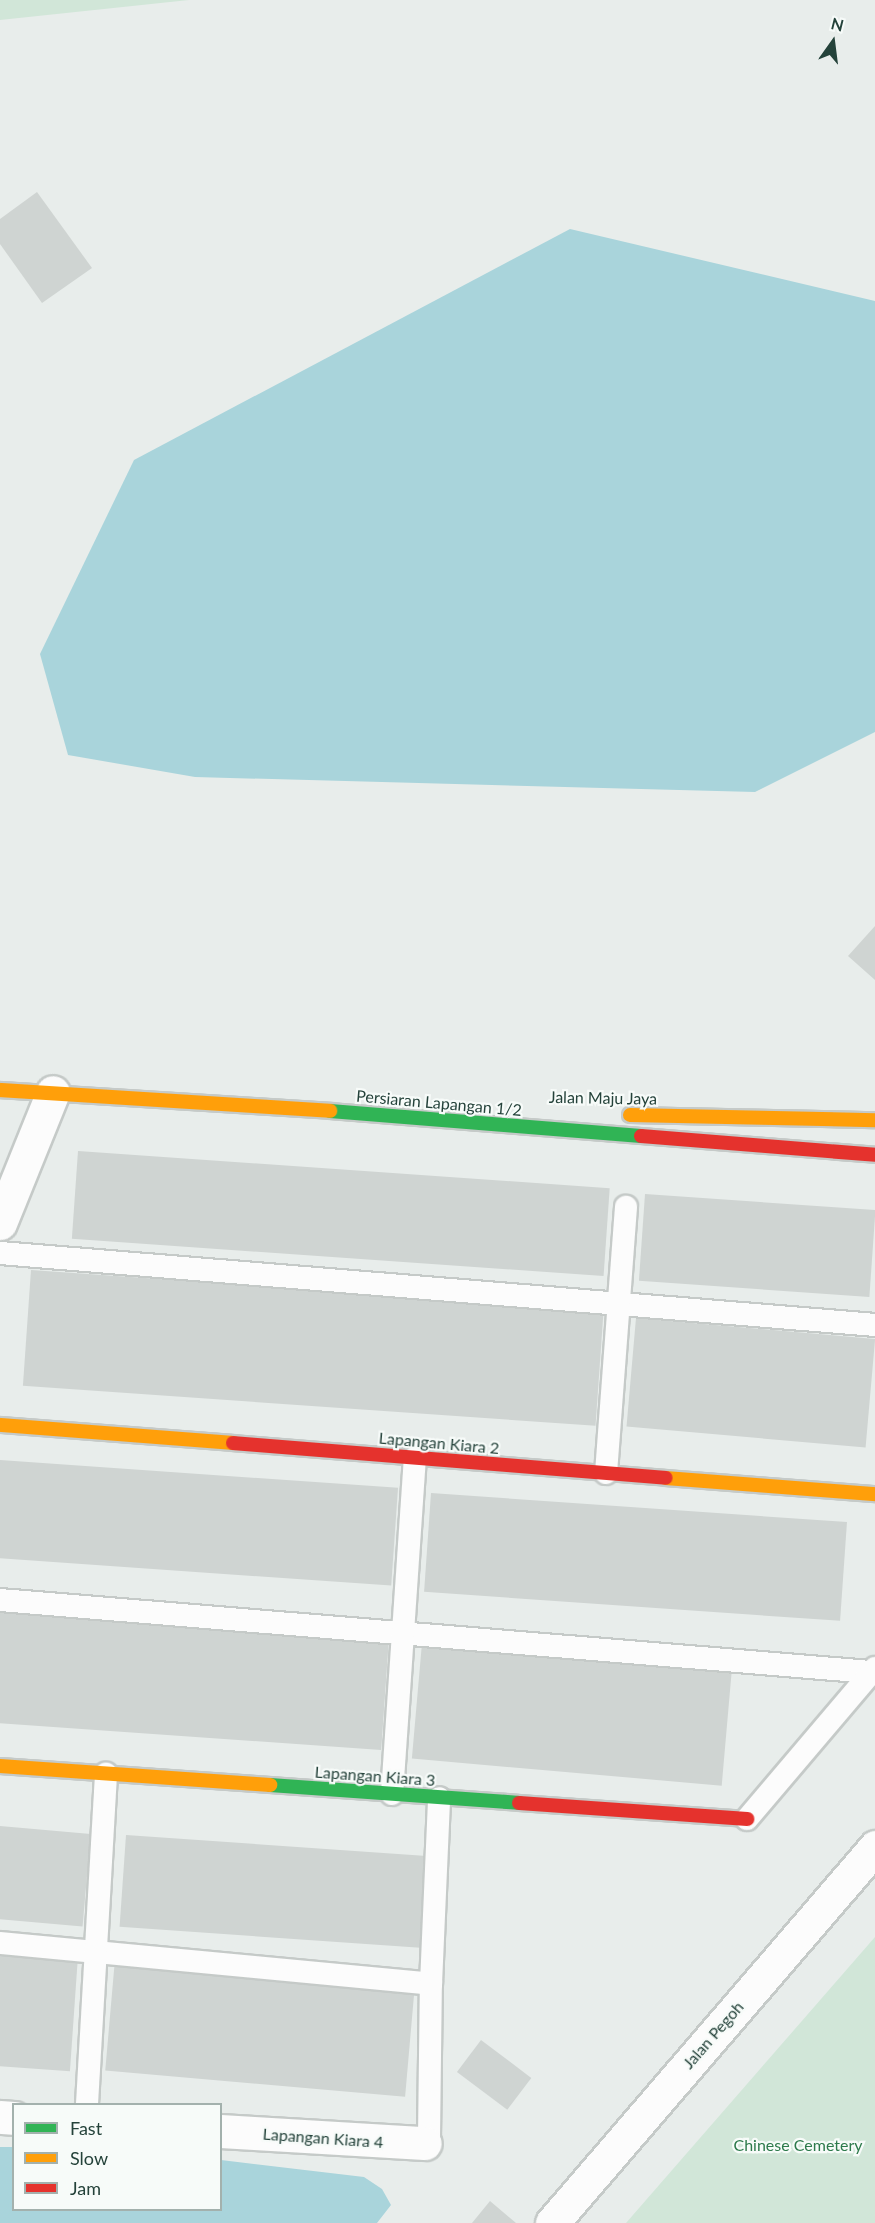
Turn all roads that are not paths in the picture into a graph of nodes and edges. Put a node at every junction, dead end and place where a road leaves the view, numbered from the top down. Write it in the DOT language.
graph roads {
  1 [pos="0,1090"];
  2 [pos="53,1092"];
  3 [pos="295,1108"];
  4 [pos="553,1113"];
  5 [pos="612,1114"];
  6 [pos="875,1120"];
  7 [pos="875,1155"];
  8 [pos="626,1207"];
  9 [pos="0,1223"];
  10 [pos="0,1253"];
  11 [pos="617,1305"];
  12 [pos="875,1325"];
  13 [pos="0,1425"];
  14 [pos="414,1458"];
  15 [pos="606,1473"];
  16 [pos="875,1494"];
  17 [pos="0,1600"];
  18 [pos="403,1635"];
  19 [pos="873,1670"];
  20 [pos="0,1766"];
  21 [pos="106,1774"];
  22 [pos="392,1794"];
  23 [pos="439,1798"];
  24 [pos="747,1819"];
  25 [pos="875,1847"];
  26 [pos="0,1943"];
  27 [pos="96,1952"];
  28 [pos="431,1984"];
  29 [pos="87,2103"];
  30 [pos="222,2131"];
  31 [pos="425,2143"];
  32 [pos="552,2223"];
  1 -- 2 [label="street, Persiaran Lapangan 1/2"];
  2 -- 3 [label="street, Persiaran Lapangan 1/2"];
  2 -- 9 [label="street"];
  3 -- 4 [label="street, Jalan Maju Jaya"];
  3 -- 7 [label="street, Persiaran Lapangan 1/2"];
  5 -- 6 [label="street, Jalan Maju Jaya"];
  8 -- 11 [label="lane"];
  10 -- 11 [label="lane"];
  11 -- 12 [label="lane"];
  11 -- 15 [label="lane"];
  13 -- 14 [label="street, Lapangan Kiara 2"];
  14 -- 15 [label="street, Lapangan Kiara 2"];
  14 -- 18 [label="lane"];
  15 -- 16 [label="street, Lapangan Kiara 2"];
  17 -- 18 [label="lane"];
  18 -- 19 [label="lane"];
  18 -- 22 [label="lane"];
  19 -- 24 [label="lane"];
  20 -- 21 [label="street, Lapangan Kiara 3"];
  21 -- 22 [label="street, Lapangan Kiara 3"];
  21 -- 27 [label="lane"];
  22 -- 23 [label="street, Lapangan Kiara 3"];
  23 -- 24 [label="street, Lapangan Kiara 3"];
  23 -- 28 [label="lane"];
  25 -- 32 [label="street, Jalan Pegoh"];
  26 -- 27 [label="lane"];
  27 -- 28 [label="lane"];
  27 -- 29 [label="lane"];
  28 -- 31 [label="lane"];
  30 -- 31 [label="street, Lapangan Kiara 4"];
}
